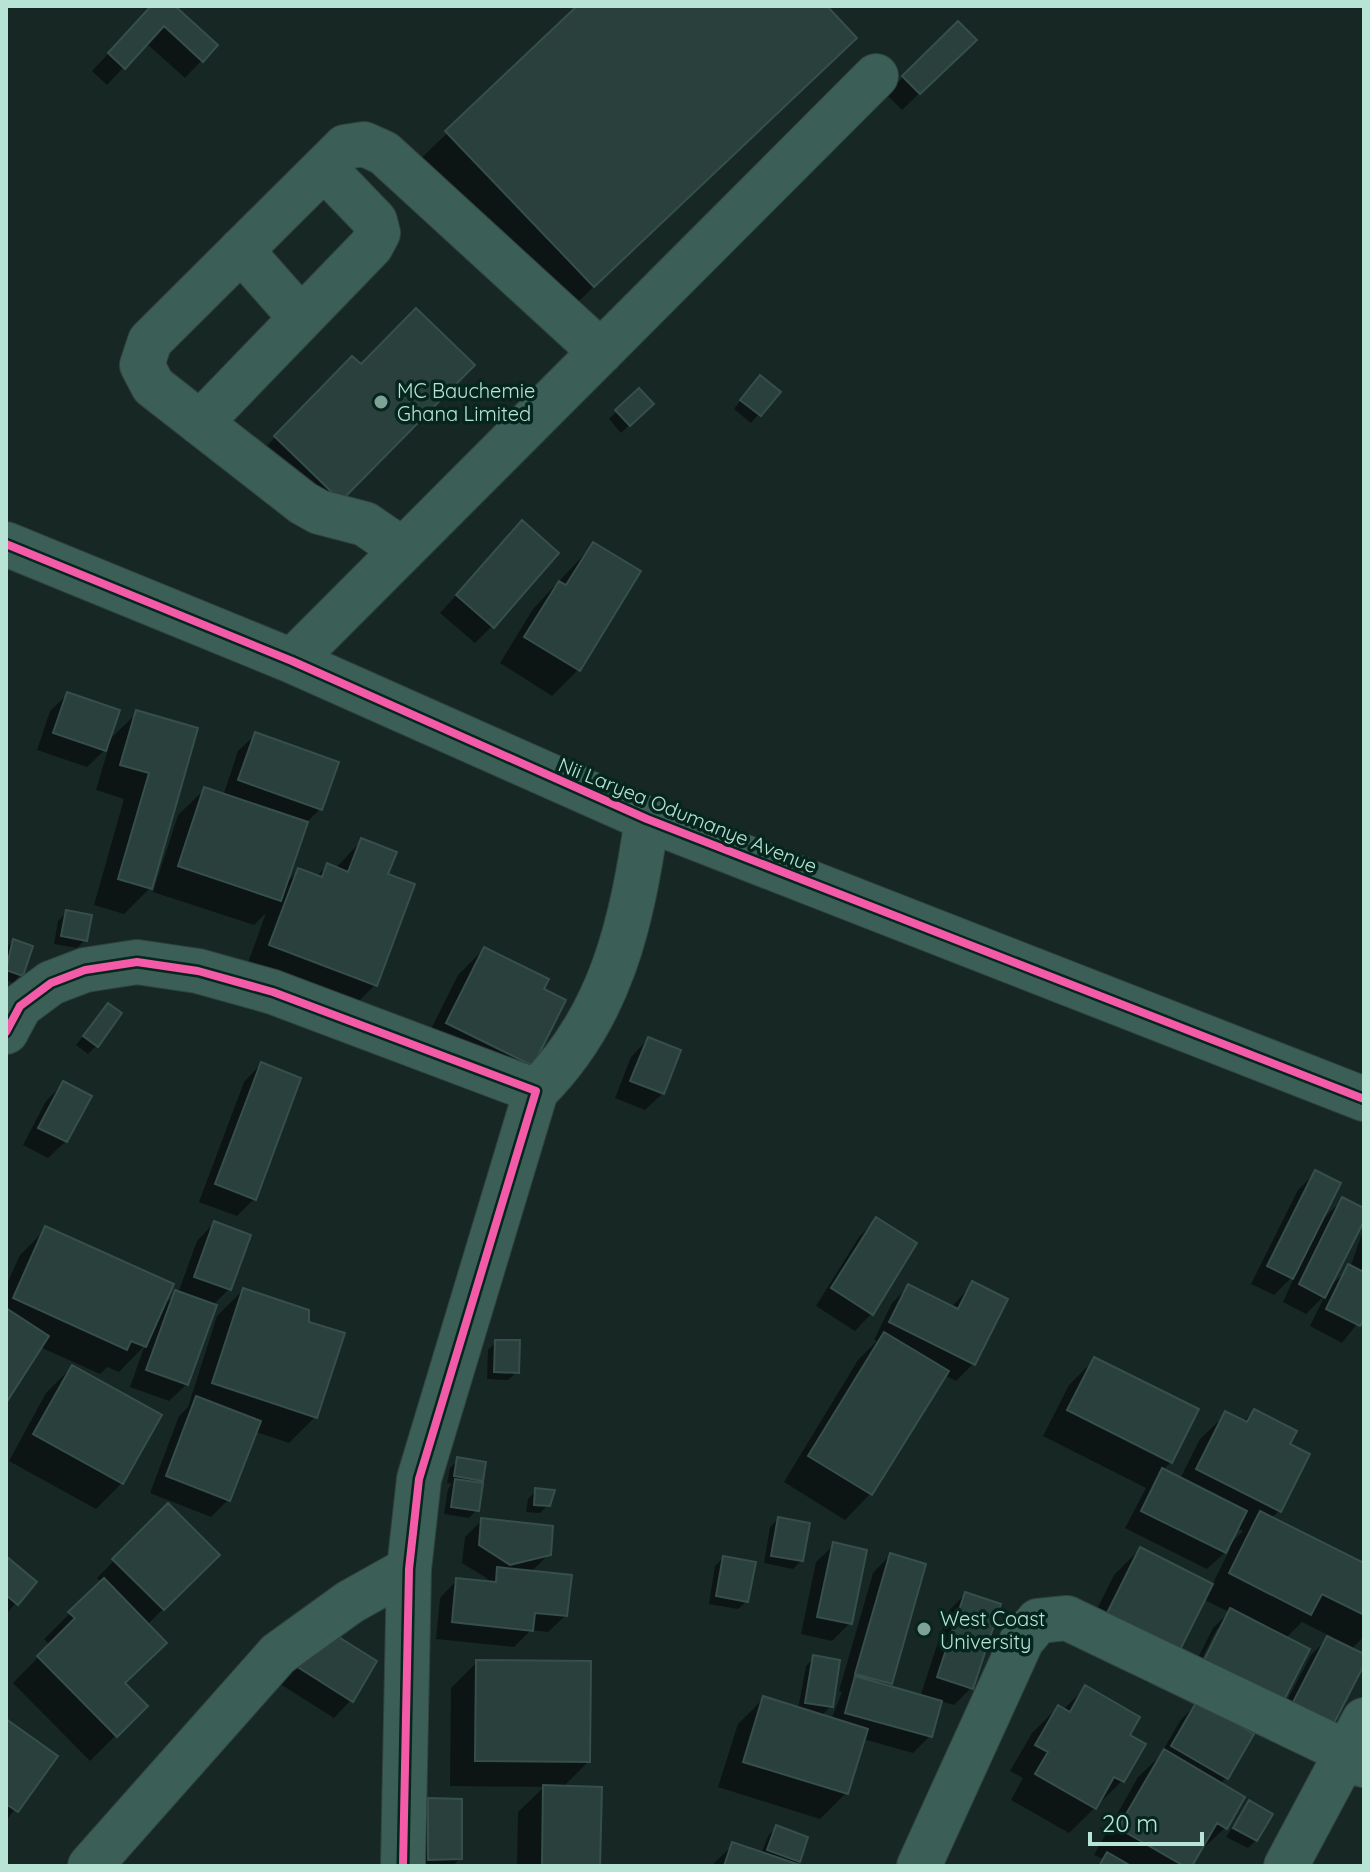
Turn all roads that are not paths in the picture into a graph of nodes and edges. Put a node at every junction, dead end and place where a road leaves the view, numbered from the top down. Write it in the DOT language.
graph roads {
  1 [pos="876,76"];
  2 [pos="324,168"];
  3 [pos="241,250"];
  4 [pos="301,318"];
  5 [pos="601,352"];
  6 [pos="200,423"];
  7 [pos="6,544"];
  8 [pos="403,550"];
  9 [pos="292,661"];
  10 [pos="647,819"];
  11 [pos="6,1032"];
  12 [pos="536,1091"];
  13 [pos="1364,1099"];
  14 [pos="409,1569"];
  15 [pos="1358,1746"];
  16 [pos="90,1866"];
  17 [pos="403,1866"];
  18 [pos="919,1866"];
  19 [pos="1286,1866"];
  1 -- 5 [label="street"];
  2 -- 3 [label="street"];
  2 -- 4 [label="street"];
  2 -- 5 [label="street"];
  3 -- 4 [label="street"];
  3 -- 6 [label="street"];
  4 -- 6 [label="street"];
  5 -- 8 [label="street"];
  6 -- 8 [label="street"];
  7 -- 9 [label="street, Nii Laryea Odumanye Avenue"];
  8 -- 9 [label="street"];
  9 -- 10 [label="street, Nii Laryea Odumanye Avenue"];
  10 -- 12 [label="street"];
  10 -- 13 [label="street, Nii Laryea Odumanye Avenue"];
  11 -- 12 [label="street"];
  12 -- 14 [label="street"];
  14 -- 16 [label="street"];
  14 -- 17 [label="street"];
  15 -- 18 [label="street"];
  15 -- 19 [label="street"];
}
